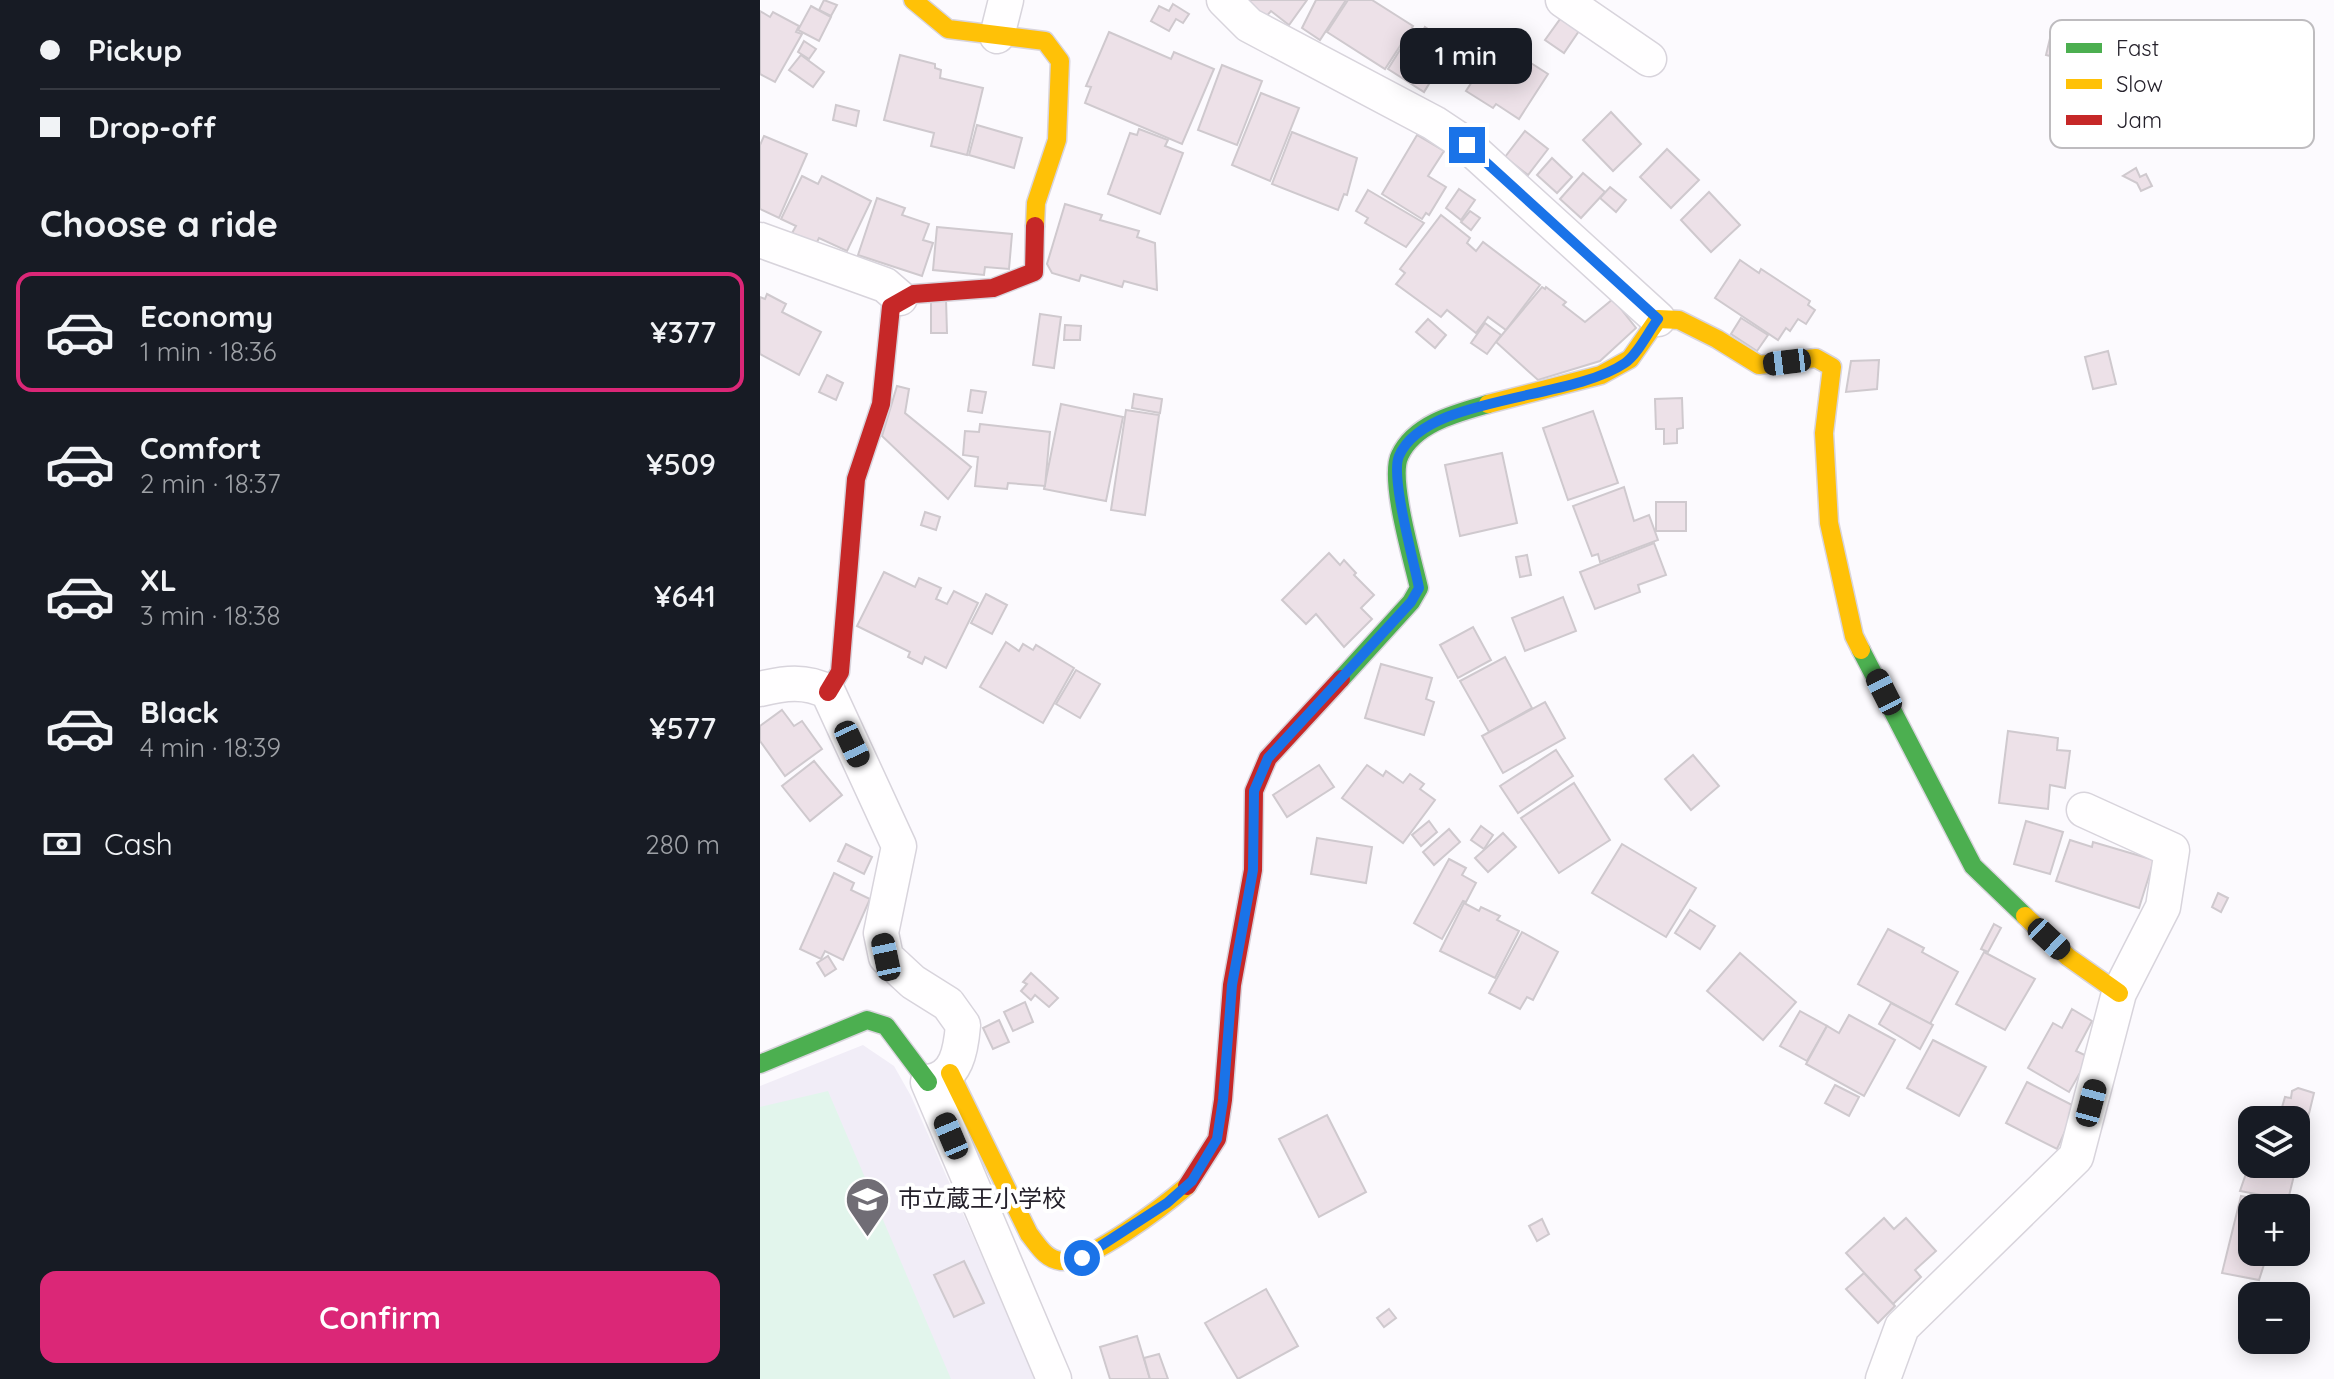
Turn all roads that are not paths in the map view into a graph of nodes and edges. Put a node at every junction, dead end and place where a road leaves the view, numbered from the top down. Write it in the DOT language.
graph roads {
  1 [pos="913,0"];
  2 [pos="1006,0"];
  3 [pos="1224,0"];
  4 [pos="1563,0"];
  5 [pos="997,36"];
  6 [pos="1649,59"];
  7 [pos="760,240"];
  8 [pos="900,298"];
  9 [pos="1658,319"];
  10 [pos="760,689"];
  11 [pos="828,692"];
  12 [pos="2084,810"];
  13 [pos="2119,993"];
  14 [pos="760,1064"];
  15 [pos="939,1077"];
  16 [pos="1054,1379"];
  17 [pos="1883,1379"];
  1 -- 5 [label="street"];
  2 -- 5 [label="street"];
  3 -- 9 [label="street"];
  4 -- 6 [label="street"];
  5 -- 8 [label="street"];
  7 -- 8 [label="street"];
  8 -- 11 [label="street"];
  9 -- 13 [label="street"];
  9 -- 15 [label="street"];
  10 -- 11 [label="street"];
  11 -- 15 [label="street"];
  12 -- 13 [label="street"];
  13 -- 17 [label="street"];
  14 -- 15 [label="street"];
  15 -- 16 [label="street"];
}
